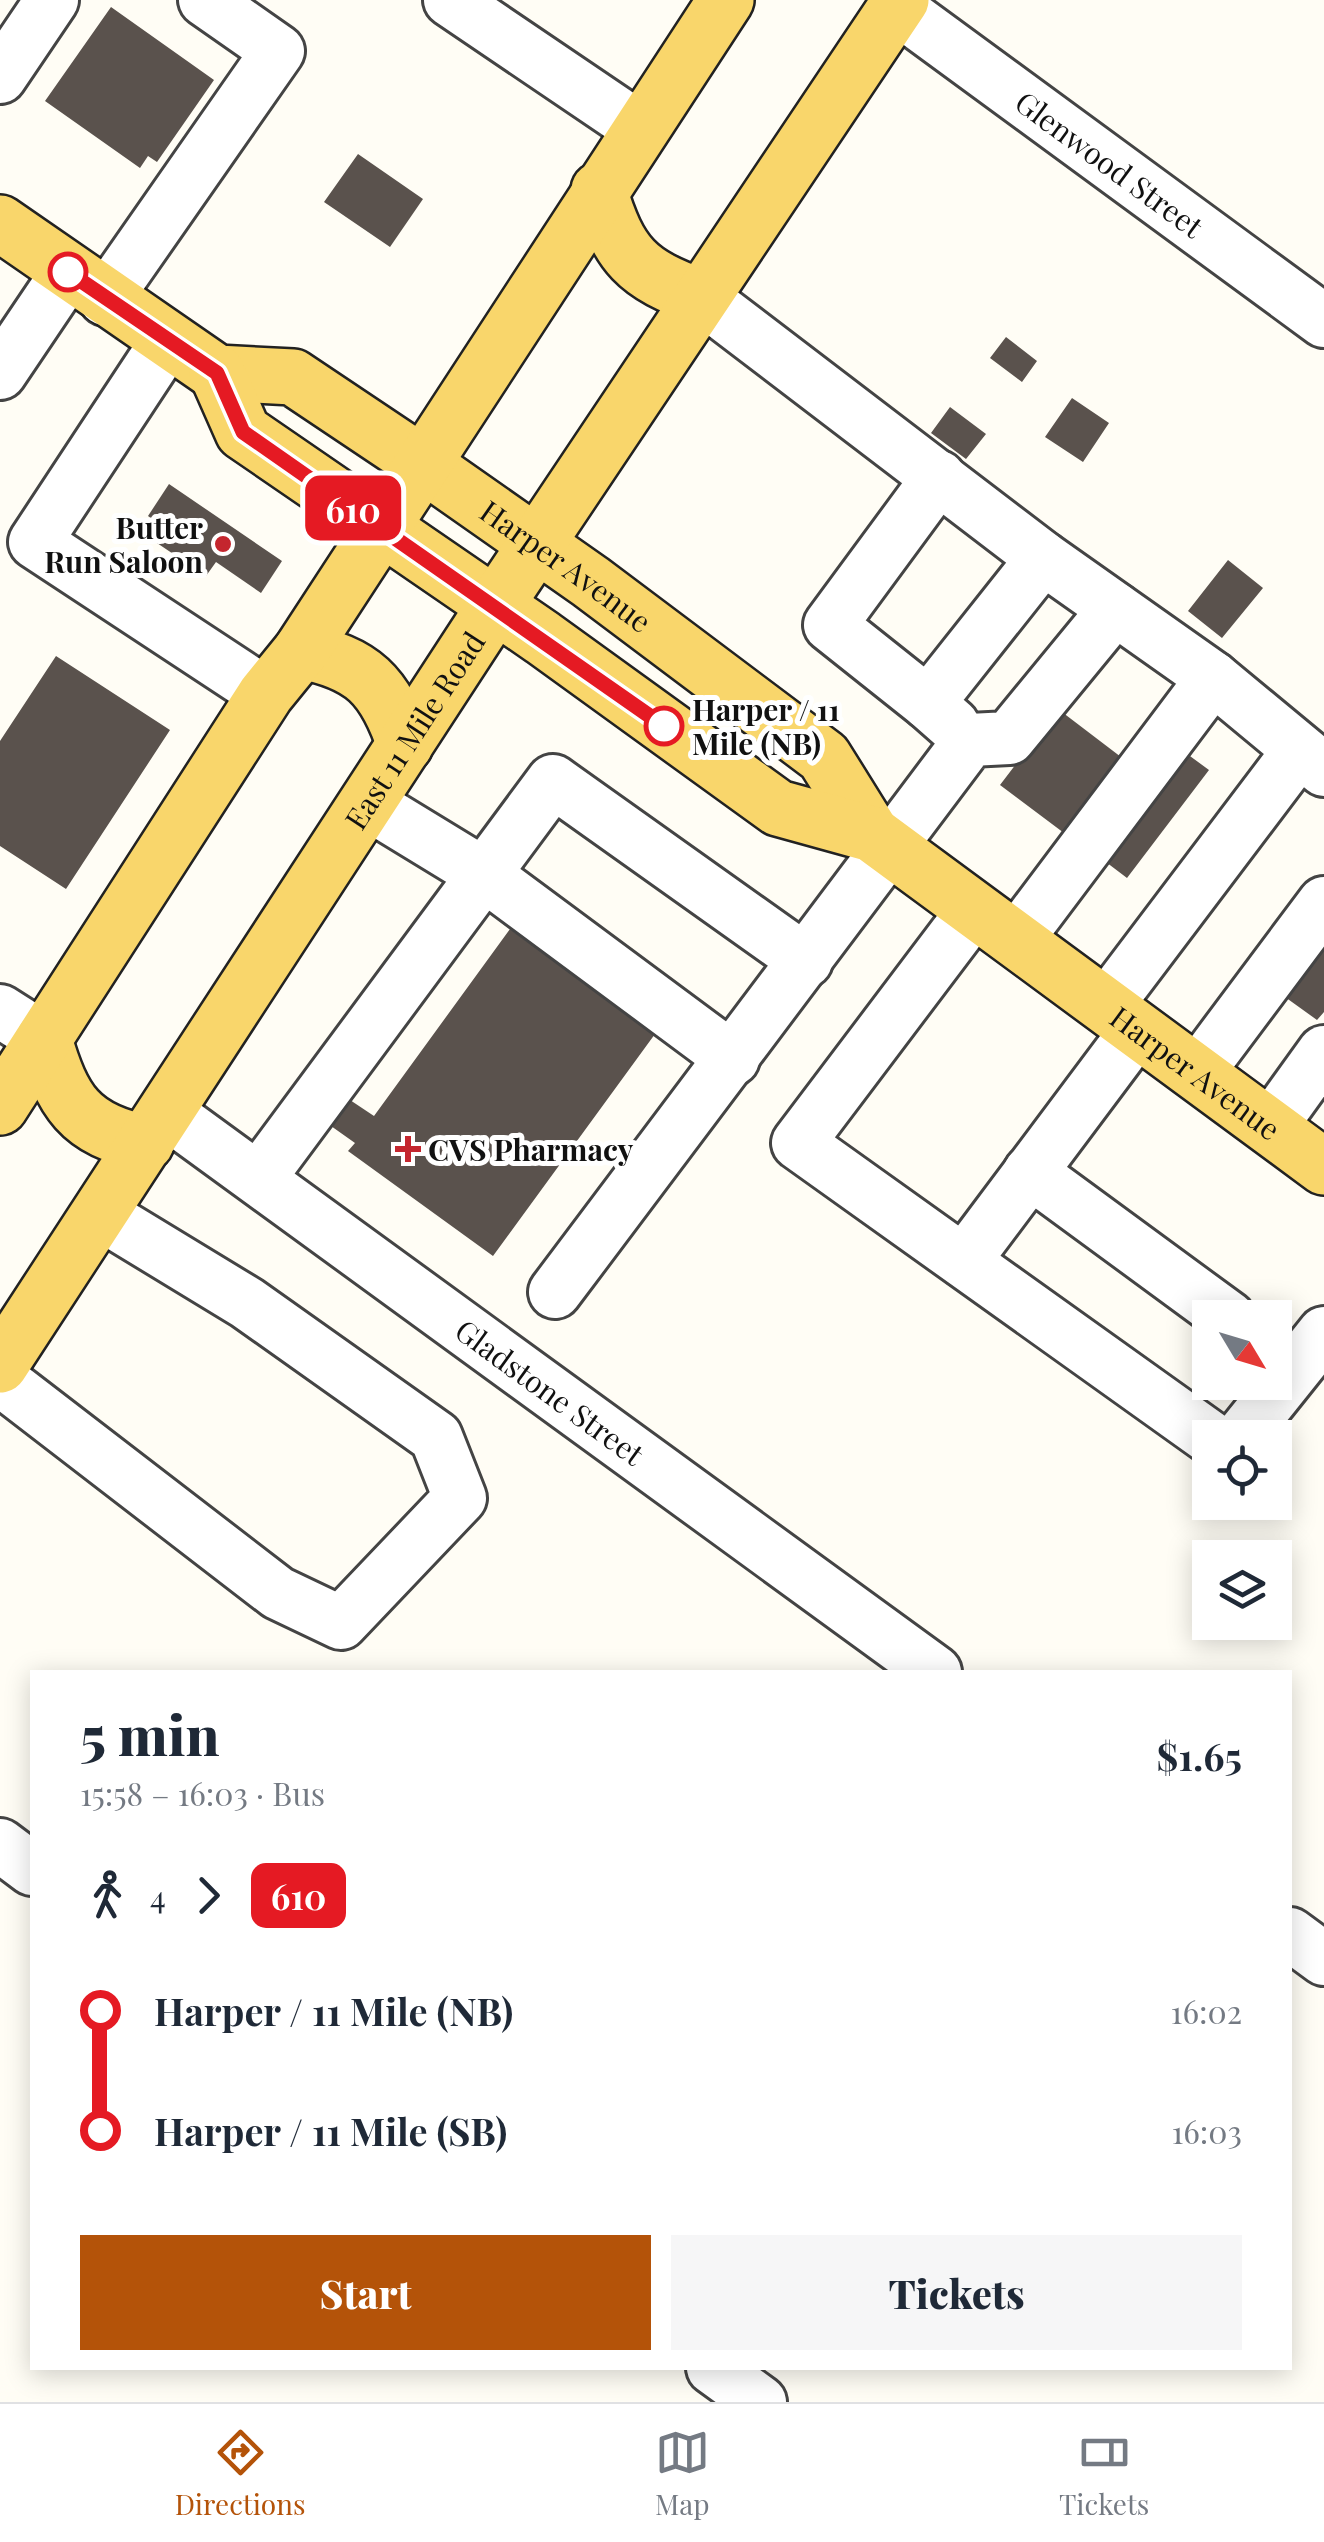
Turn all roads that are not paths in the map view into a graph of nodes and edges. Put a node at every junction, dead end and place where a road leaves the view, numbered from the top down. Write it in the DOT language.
graph roads {
  1 [pos="52,0"];
  2 [pos="205,0"];
  3 [pos="450,0"];
  4 [pos="726,0"];
  5 [pos="899,3"];
  6 [pos="0,77"];
  7 [pos="640,128"];
  8 [pos="599,190"];
  9 [pos="0,223"];
  10 [pos="86,285"];
  11 [pos="701,297"];
  12 [pos="1324,321"];
  13 [pos="168,340"];
  14 [pos="217,373"];
  15 [pos="0,374"];
  16 [pos="420,462"];
  17 [pos="939,477"];
  18 [pos="379,526"];
  19 [pos="536,544"];
  20 [pos="1042,558"];
  21 [pos="495,606"];
  22 [pos="1116,609"];
  23 [pos="300,651"];
  24 [pos="1214,678"];
  25 [pos="266,694"];
  26 [pos="928,703"];
  27 [pos="970,740"];
  28 [pos="404,745"];
  29 [pos="1311,761"];
  30 [pos="367,803"];
  31 [pos="882,841"];
  32 [pos="485,876"];
  33 [pos="1324,903"];
  34 [pos="995,925"];
  35 [pos="806,961"];
  36 [pos="1122,1018"];
  37 [pos="22,1025"];
  38 [pos="1324,1052"];
  39 [pos="733,1058"];
  40 [pos="1196,1073"];
  41 [pos="0,1107"];
  42 [pos="156,1127"];
  43 [pos="1270,1127"];
  44 [pos="1324,1167"];
  45 [pos="1030,1172"];
  46 [pos="259,1178"];
  47 [pos="99,1214"];
  48 [pos="964,1261"];
  49 [pos="556,1292"];
  50 [pos="1204,1300"];
  51 [pos="1298,1350"];
  52 [pos="0,1364"];
  53 [pos="0,1379"];
  54 [pos="1252,1420"];
  55 [pos="1192,1424"];
  56 [pos="932,1670"];
  57 [pos="0,1845"];
  58 [pos="30,1868"];
  59 [pos="1292,1935"];
  60 [pos="1324,1959"];
  61 [pos="716,2370"];
  62 [pos="760,2402"];
  1 -- 6 [label="street"];
  2 -- 10 [label="street"];
  3 -- 7 [label="street"];
  4 -- 7 [label="main road"];
  5 -- 11 [label="main road, East 11 Mile Road"];
  5 -- 12 [label="street, Glenwood Street"];
  7 -- 8 [label="main road"];
  8 -- 11 [label="main road"];
  8 -- 16 [label="main road"];
  9 -- 10 [label="main road"];
  10 -- 13 [label="main road"];
  10 -- 15 [label="street"];
  11 -- 17 [label="street"];
  11 -- 19 [label="main road, East 11 Mile Road"];
  13 -- 14 [label="main road"];
  13 -- 25 [label="street"];
  14 -- 16 [label="main road, Harper Avenue"];
  14 -- 18 [label="main road, Harper Avenue"];
  16 -- 18 [label="main road"];
  16 -- 19 [label="main road, Harper Avenue"];
  17 -- 20 [label="street"];
  17 -- 26 [label="street"];
  18 -- 21 [label="main road, Harper Avenue"];
  18 -- 23 [label="main road"];
  19 -- 21 [label="main road, East 11 Mile Road"];
  19 -- 31 [label="main road, Harper Avenue"];
  20 -- 22 [label="street"];
  20 -- 26 [label="street"];
  21 -- 28 [label="main road, East 11 Mile Road"];
  21 -- 31 [label="main road, Harper Avenue"];
  22 -- 24 [label="street"];
  22 -- 27 [label="street"];
  23 -- 25 [label="main road"];
  23 -- 28 [label="main road"];
  24 -- 29 [label="street"];
  24 -- 34 [label="street"];
  25 -- 37 [label="main road"];
  26 -- 27 [label="street"];
  27 -- 31 [label="street"];
  28 -- 30 [label="main road, East 11 Mile Road"];
  29 -- 36 [label="street"];
  30 -- 32 [label="street"];
  30 -- 42 [label="main road, East 11 Mile Road"];
  31 -- 34 [label="main road, Harper Avenue"];
  31 -- 35 [label="street"];
  32 -- 35 [label="street"];
  32 -- 39 [label="street"];
  32 -- 46 [label="street"];
  33 -- 40 [label="street"];
  34 -- 36 [label="main road, Harper Avenue"];
  34 -- 48 [label="street"];
  35 -- 39 [label="street"];
  36 -- 40 [label="main road, Harper Avenue"];
  36 -- 45 [label="street"];
  37 -- 41 [label="main road"];
  37 -- 42 [label="main road"];
  38 -- 43 [label="street"];
  39 -- 49 [label="street"];
  40 -- 43 [label="main road, Harper Avenue"];
  42 -- 46 [label="street, Gladstone Street"];
  42 -- 47 [label="main road, East 11 Mile Road"];
  43 -- 44 [label="main road, Harper Avenue"];
  45 -- 48 [label="street"];
  45 -- 50 [label="street"];
  46 -- 56 [label="street, Gladstone Street"];
  47 -- 52 [label="main road, East 11 Mile Road"];
  47 -- 53 [label="street"];
  48 -- 55 [label="street"];
  51 -- 54 [label="street"];
  57 -- 58 [label="street"];
  59 -- 60 [label="street"];
  61 -- 62 [label="street"];
}
